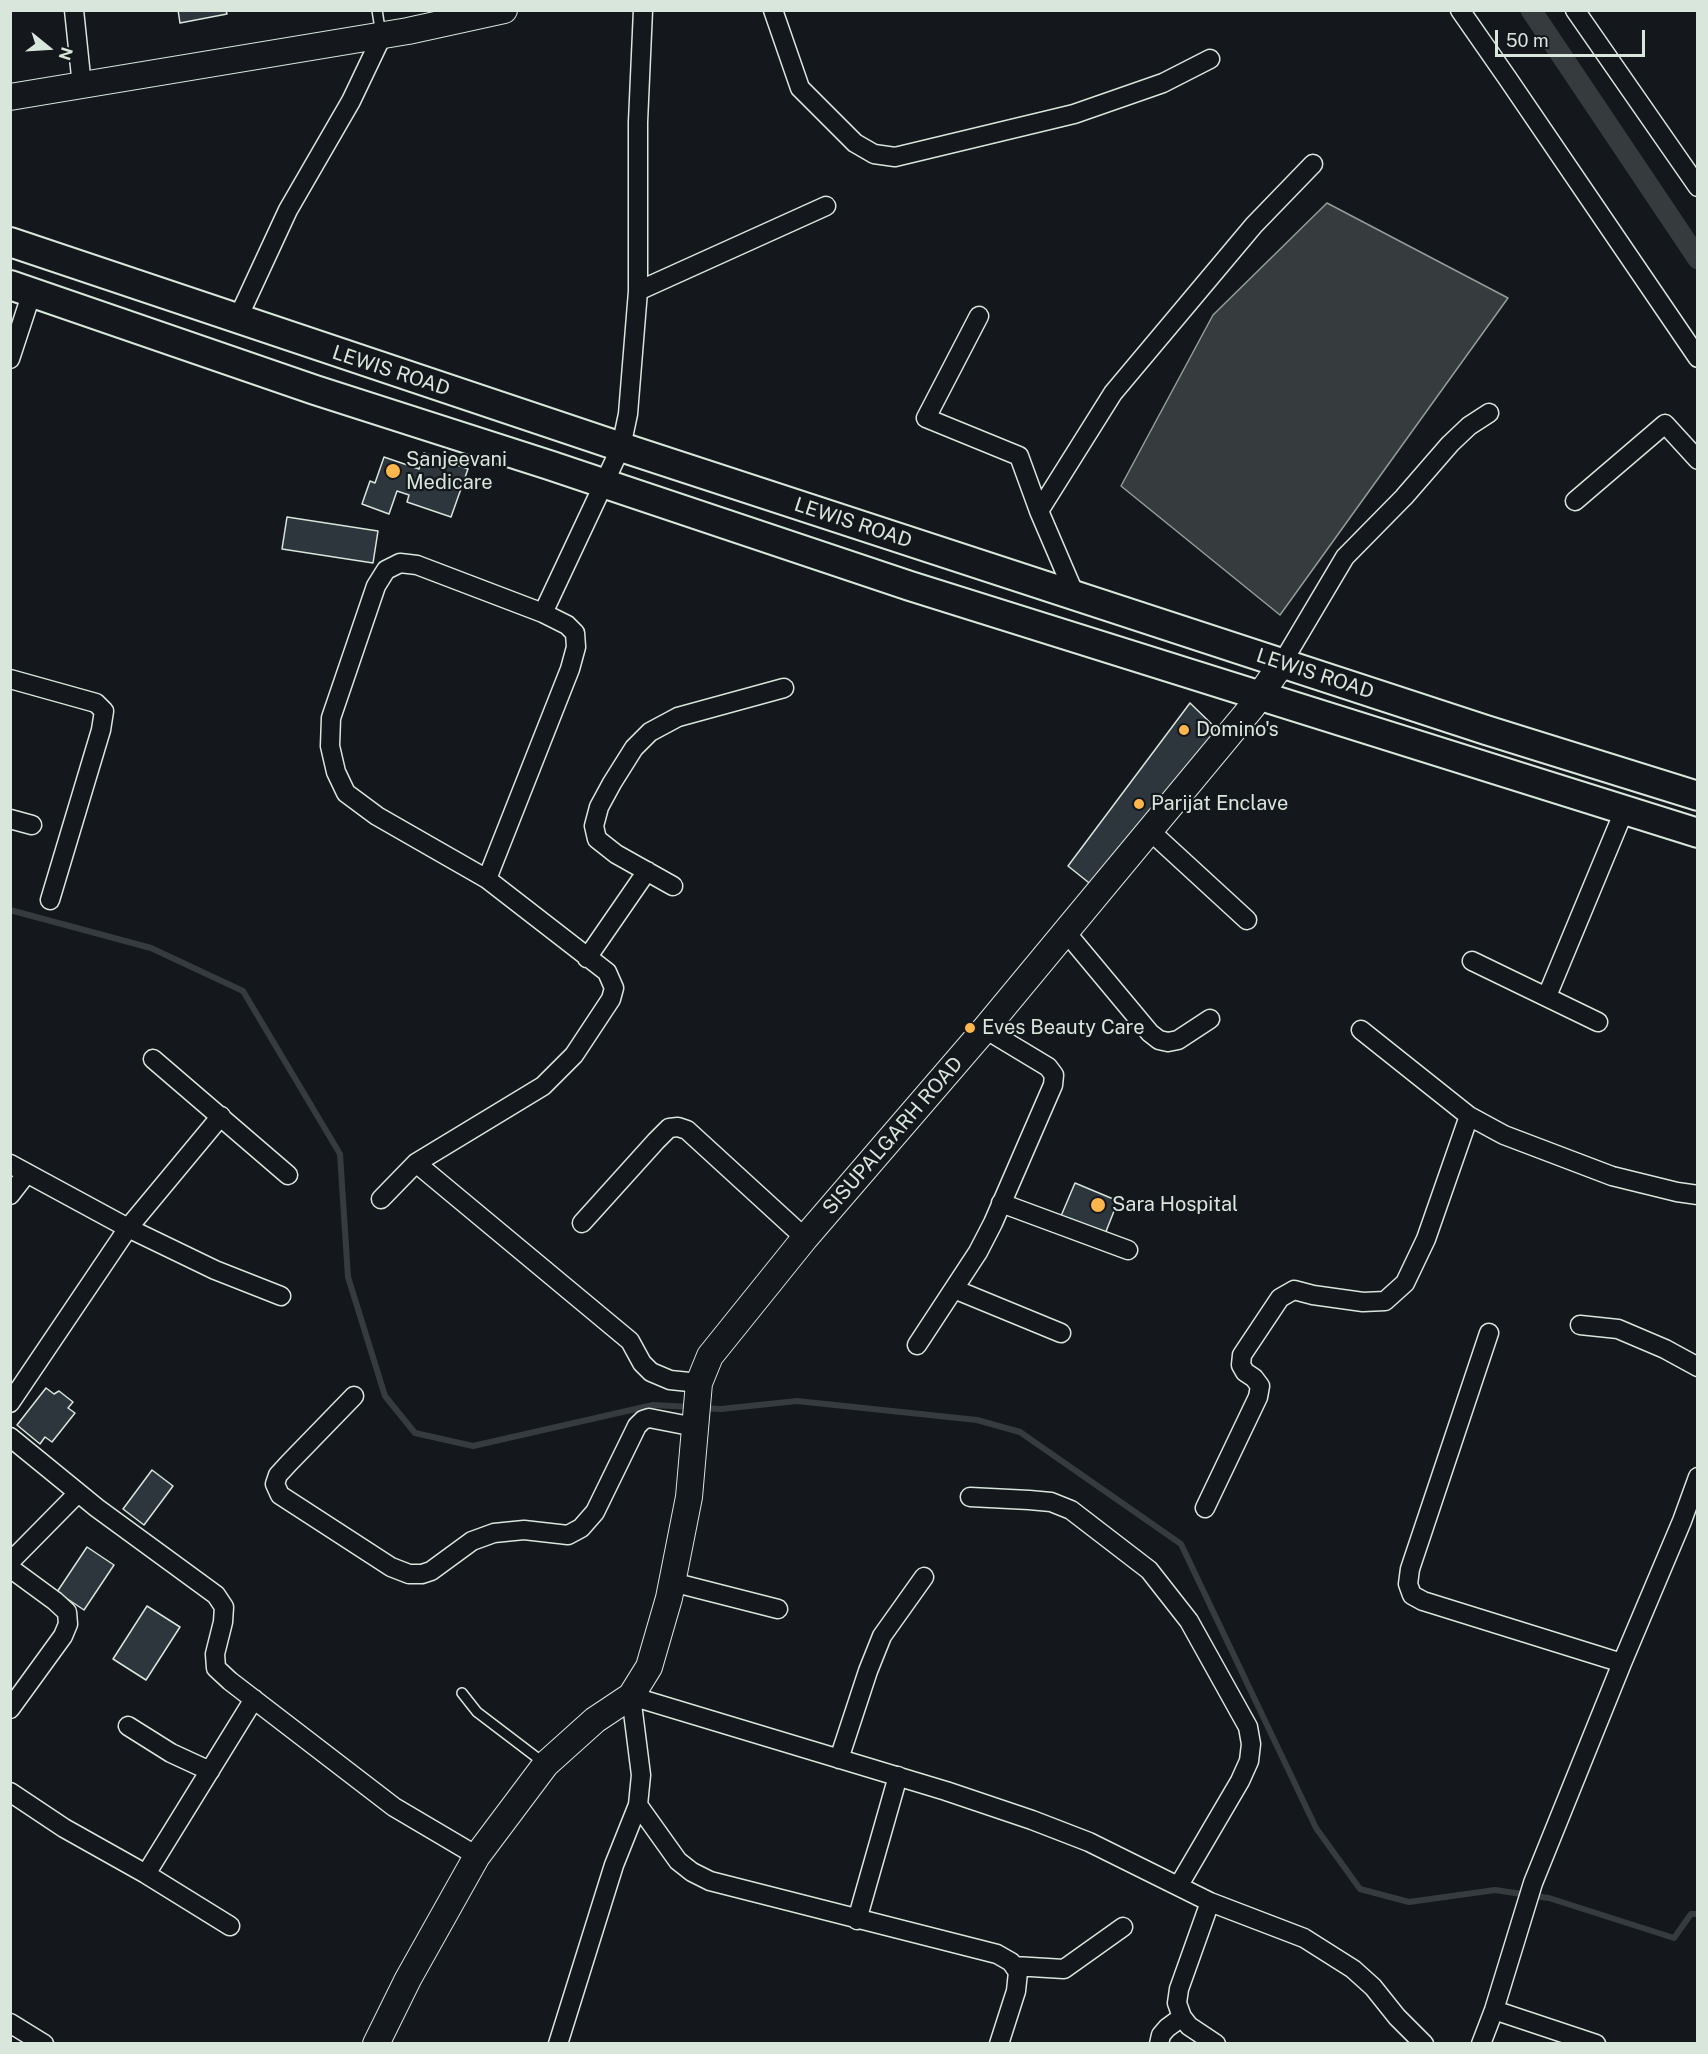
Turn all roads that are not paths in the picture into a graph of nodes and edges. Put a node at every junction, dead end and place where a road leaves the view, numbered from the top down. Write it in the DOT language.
graph roads {
  1 [pos="74,10"];
  2 [pos="377,10"];
  3 [pos="504,10"];
  4 [pos="643,10"];
  5 [pos="773,10"];
  6 [pos="1460,10"];
  7 [pos="1575,10"];
  8 [pos="382,36"];
  9 [pos="1210,59"];
  10 [pos="82,86"];
  11 [pos="10,97"];
  12 [pos="1313,164"];
  13 [pos="1698,187"];
  14 [pos="826,206"];
  15 [pos="10,242"];
  16 [pos="21,288"];
  17 [pos="638,291"];
  18 [pos="979,316"];
  19 [pos="237,320"];
  20 [pos="1698,358"];
  21 [pos="10,359"];
  22 [pos="1489,413"];
  23 [pos="621,447"];
  24 [pos="1698,460"];
  25 [pos="604,484"];
  26 [pos="1575,501"];
  27 [pos="1039,511"];
  28 [pos="1075,595"];
  29 [pos="543,613"];
  30 [pos="1282,663"];
  31 [pos="10,679"];
  32 [pos="784,688"];
  33 [pos="1260,697"];
  34 [pos="1698,796"];
  35 [pos="1624,812"];
  36 [pos="10,819"];
  37 [pos="32,825"];
  38 [pos="1149,831"];
  39 [pos="1698,833"];
  40 [pos="647,871"];
  41 [pos="487,879"];
  42 [pos="673,886"];
  43 [pos="50,900"];
  44 [pos="1246,920"];
  45 [pos="1065,931"];
  46 [pos="587,958"];
  47 [pos="1472,961"];
  48 [pos="1547,996"];
  49 [pos="1210,1019"];
  50 [pos="1598,1022"];
  51 [pos="985,1029"];
  52 [pos="1361,1030"];
  53 [pos="153,1059"];
  54 [pos="221,1116"];
  55 [pos="1469,1116"];
  56 [pos="416,1163"];
  57 [pos="10,1164"];
  58 [pos="27,1173"];
  59 [pos="288,1175"];
  60 [pos="1698,1195"];
  61 [pos="10,1196"];
  62 [pos="381,1199"];
  63 [pos="1001,1203"];
  64 [pos="582,1223"];
  65 [pos="128,1228"];
  66 [pos="805,1238"];
  67 [pos="1128,1250"];
  68 [pos="954,1289"];
  69 [pos="281,1296"];
  70 [pos="1580,1325"];
  71 [pos="1061,1333"];
  72 [pos="1489,1333"];
  73 [pos="918,1345"];
  74 [pos="1698,1366"];
  75 [pos="354,1396"];
  76 [pos="10,1403"];
  77 [pos="697,1406"];
  78 [pos="10,1437"];
  79 [pos="1698,1477"];
  80 [pos="78,1493"];
  81 [pos="970,1497"];
  82 [pos="1205,1508"];
  83 [pos="10,1562"];
  84 [pos="10,1568"];
  85 [pos="924,1576"];
  86 [pos="672,1582"];
  87 [pos="778,1609"];
  88 [pos="1622,1662"];
  89 [pos="462,1693"];
  90 [pos="631,1696"];
  91 [pos="254,1699"];
  92 [pos="10,1709"];
  93 [pos="128,1726"];
  94 [pos="839,1759"];
  95 [pos="546,1764"];
  96 [pos="210,1772"];
  97 [pos="898,1776"];
  98 [pos="10,1792"];
  99 [pos="638,1804"];
  100 [pos="477,1856"];
  101 [pos="146,1874"];
  102 [pos="1179,1886"];
  103 [pos="1210,1902"];
  104 [pos="857,1920"];
  105 [pos="230,1926"];
  106 [pos="1123,1927"];
  107 [pos="1014,1966"];
  108 [pos="1494,2010"];
  109 [pos="1182,2017"];
  110 [pos="10,2023"];
  111 [pos="44,2043"];
  112 [pos="376,2043"];
  113 [pos="558,2043"];
  114 [pos="999,2043"];
  115 [pos="1159,2043"];
  116 [pos="1216,2043"];
  117 [pos="1424,2043"];
  118 [pos="1481,2043"];
  119 [pos="1596,2043"];
  1 -- 10 [label="street"];
  2 -- 8 [label="lane"];
  3 -- 8 [label="street"];
  4 -- 17 [label="street"];
  5 -- 9 [label="street"];
  6 -- 20 [label="street"];
  7 -- 13 [label="street"];
  8 -- 10 [label="street"];
  8 -- 19 [label="street"];
  10 -- 11 [label="street"];
  12 -- 27 [label="street"];
  14 -- 17 [label="street"];
  15 -- 19 [label="main road, LEWIS ROAD"];
  16 -- 21 [label="street"];
  16 -- 25 [label="main road, LEWIS ROAD"];
  17 -- 23 [label="street"];
  18 -- 27 [label="street"];
  19 -- 23 [label="main road, LEWIS ROAD"];
  22 -- 30 [label="street"];
  23 -- 25 [label="street"];
  23 -- 28 [label="main road, LEWIS ROAD"];
  24 -- 26 [label="street"];
  25 -- 29 [label="street"];
  25 -- 33 [label="main road, LEWIS ROAD"];
  27 -- 28 [label="street"];
  28 -- 30 [label="main road, LEWIS ROAD"];
  29 -- 41 [label="street"];
  29 -- 41 [label="street"];
  30 -- 33 [label="street, SISUPALGARH ROAD"];
  30 -- 34 [label="main road, LEWIS ROAD"];
  31 -- 43 [label="street"];
  32 -- 40 [label="street"];
  33 -- 35 [label="main road, LEWIS ROAD"];
  33 -- 38 [label="street, SISUPALGARH ROAD"];
  35 -- 39 [label="main road, LEWIS ROAD"];
  35 -- 48 [label="street"];
  36 -- 37 [label="street"];
  38 -- 44 [label="street"];
  38 -- 45 [label="street, SISUPALGARH ROAD"];
  40 -- 42 [label="street"];
  40 -- 46 [label="street"];
  41 -- 46 [label="street"];
  45 -- 49 [label="street"];
  45 -- 51 [label="street, SISUPALGARH ROAD"];
  46 -- 56 [label="street"];
  47 -- 48 [label="street"];
  48 -- 50 [label="street"];
  51 -- 63 [label="street"];
  51 -- 66 [label="street, SISUPALGARH ROAD"];
  52 -- 55 [label="street"];
  53 -- 54 [label="street"];
  54 -- 59 [label="street"];
  54 -- 65 [label="street"];
  55 -- 60 [label="street"];
  55 -- 82 [label="street"];
  56 -- 62 [label="street"];
  56 -- 77 [label="street"];
  57 -- 58 [label="street"];
  58 -- 61 [label="street"];
  58 -- 65 [label="street"];
  63 -- 67 [label="street"];
  63 -- 68 [label="street"];
  64 -- 66 [label="street"];
  65 -- 69 [label="street"];
  65 -- 76 [label="street"];
  66 -- 77 [label="street, SISUPALGARH ROAD"];
  68 -- 71 [label="street"];
  68 -- 73 [label="street"];
  70 -- 74 [label="street"];
  72 -- 88 [label="street"];
  75 -- 77 [label="street"];
  77 -- 86 [label="street, SISUPALGARH ROAD"];
  78 -- 80 [label="street"];
  79 -- 88 [label="street"];
  80 -- 83 [label="street"];
  80 -- 91 [label="street"];
  81 -- 102 [label="street"];
  84 -- 92 [label="street"];
  85 -- 94 [label="street"];
  86 -- 87 [label="street"];
  86 -- 90 [label="street, SISUPALGARH ROAD"];
  88 -- 108 [label="street"];
  89 -- 95 [label="lane"];
  90 -- 94 [label="street"];
  90 -- 95 [label="street"];
  90 -- 99 [label="street"];
  91 -- 96 [label="street"];
  91 -- 100 [label="street"];
  93 -- 96 [label="street"];
  94 -- 97 [label="street"];
  95 -- 100 [label="street"];
  96 -- 101 [label="street"];
  97 -- 102 [label="street"];
  97 -- 104 [label="street"];
  98 -- 101 [label="street"];
  99 -- 104 [label="street"];
  99 -- 113 [label="street"];
  100 -- 112 [label="street"];
  101 -- 105 [label="street"];
  102 -- 103 [label="street"];
  103 -- 109 [label="street"];
  103 -- 117 [label="street"];
  104 -- 107 [label="street"];
  106 -- 107 [label="street"];
  107 -- 114 [label="street"];
  108 -- 118 [label="street"];
  108 -- 119 [label="street"];
  109 -- 115 [label="street"];
  109 -- 116 [label="street"];
  110 -- 111 [label="street"];
}
